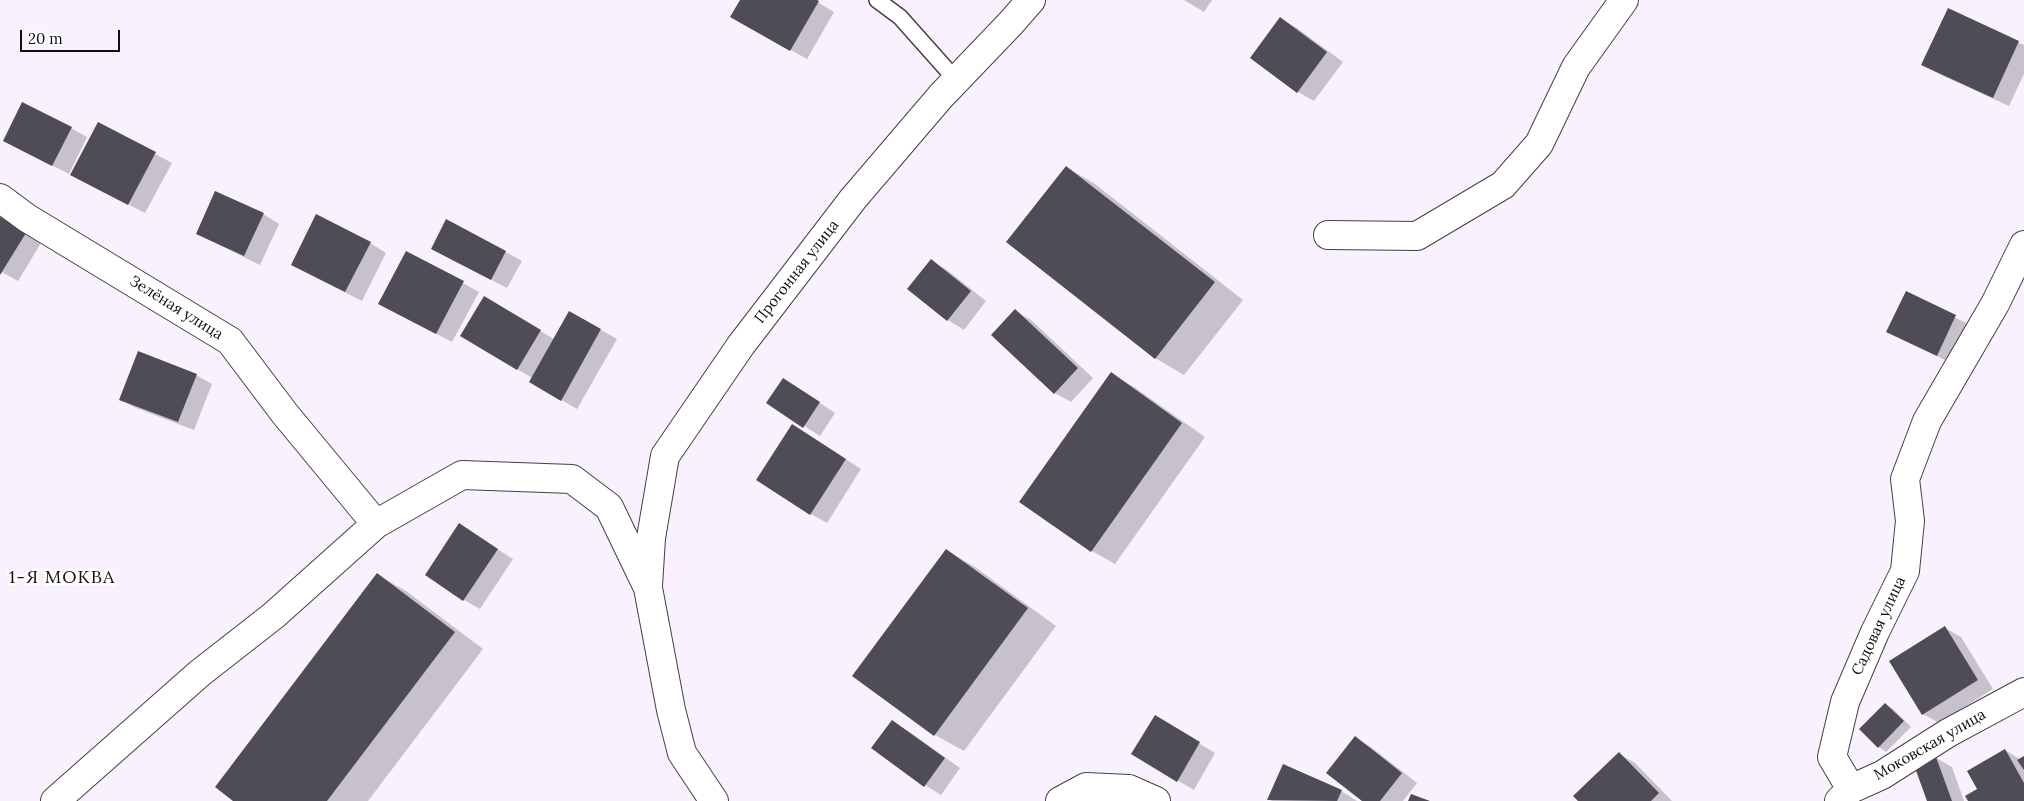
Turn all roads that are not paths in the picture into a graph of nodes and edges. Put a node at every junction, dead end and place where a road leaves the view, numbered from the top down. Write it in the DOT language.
graph roads {
  1 [pos="877,0"];
  2 [pos="1031,0"];
  3 [pos="1624,0"];
  4 [pos="956,80"];
  5 [pos="0,198"];
  6 [pos="1328,235"];
  7 [pos="2024,245"];
  8 [pos="376,524"];
  9 [pos="648,588"];
  10 [pos="2024,692"];
  11 [pos="1849,797"];
  12 [pos="1062,800"];
  13 [pos="55,801"];
  14 [pos="714,801"];
  15 [pos="1156,801"];
  1 -- 4 [label="lane"];
  2 -- 4 [label="street, Прогонная улица"];
  3 -- 6 [label="street"];
  4 -- 9 [label="street, Прогонная улица"];
  5 -- 8 [label="street, Зелёная улица"];
  7 -- 11 [label="street, Садовая улица"];
  8 -- 9 [label="street"];
  8 -- 13 [label="street"];
  9 -- 14 [label="street"];
  10 -- 11 [label="street, Моковская улица"];
  12 -- 15 [label="street"];
}
